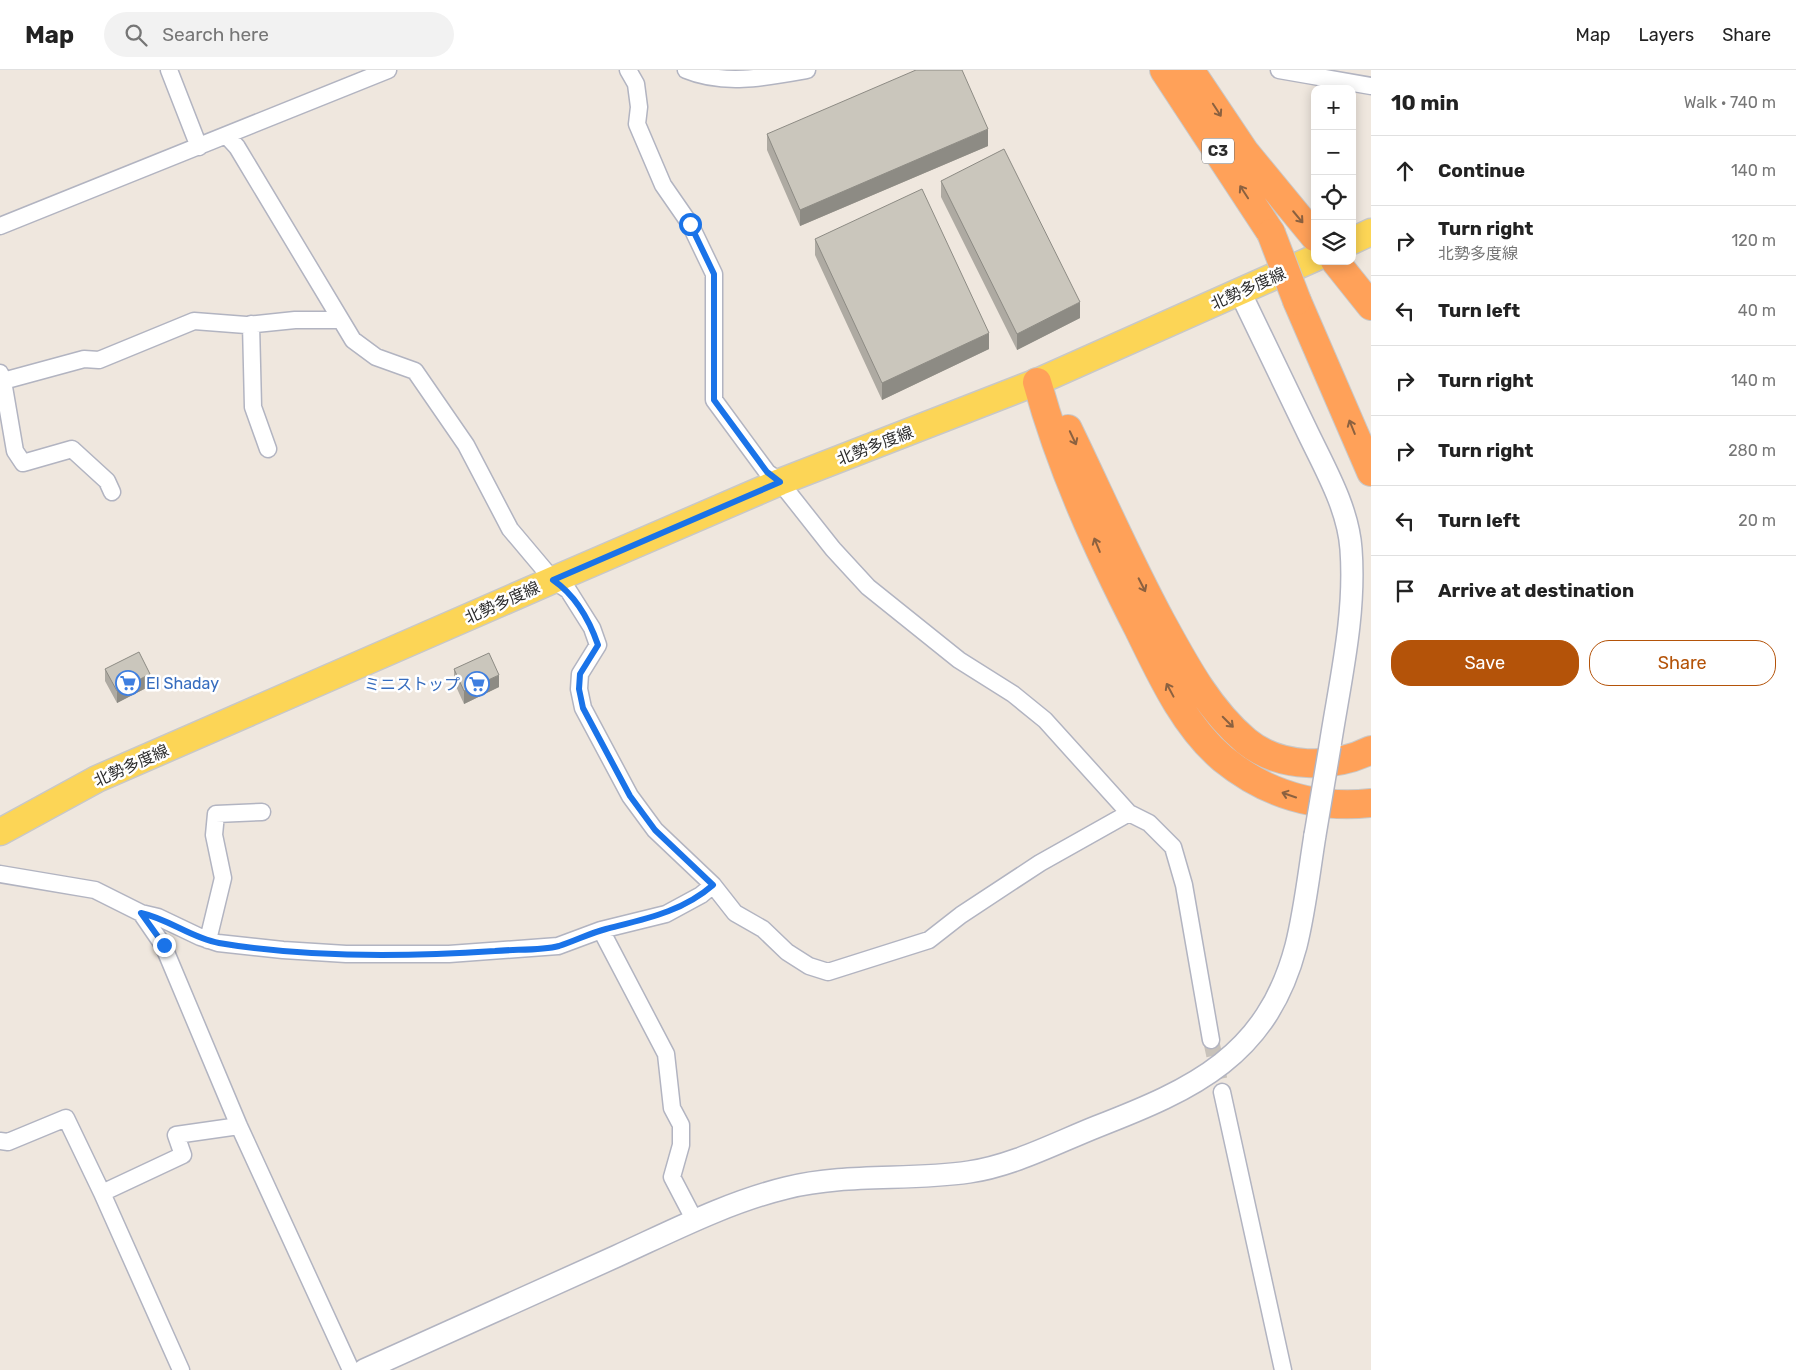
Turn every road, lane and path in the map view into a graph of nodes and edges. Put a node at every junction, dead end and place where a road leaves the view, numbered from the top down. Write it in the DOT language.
graph roads {
  1 [pos="169,70"];
  2 [pos="388,70"];
  3 [pos="628,70"];
  4 [pos="686,70"];
  5 [pos="807,70"];
  6 [pos="1164,70"];
  7 [pos="1190,70"];
  8 [pos="1279,70"];
  9 [pos="1371,86"];
  10 [pos="227,136"];
  11 [pos="198,147"];
  12 [pos="0,226"];
  13 [pos="1311,232"];
  14 [pos="1371,232"];
  15 [pos="1356,239"];
  16 [pos="1311,260"];
  17 [pos="1341,269"];
  18 [pos="1240,292"];
  19 [pos="1371,306"];
  20 [pos="340,320"];
  21 [pos="251,324"];
  22 [pos="1,377"];
  23 [pos="1037,382"];
  24 [pos="268,449"];
  25 [pos="1371,472"];
  26 [pos="780,482"];
  27 [pos="112,492"];
  28 [pos="553,580"];
  29 [pos="1371,750"];
  30 [pos="1371,803"];
  31 [pos="262,812"];
  32 [pos="1129,813"];
  33 [pos="0,832"];
  34 [pos="0,874"];
  35 [pos="713,885"];
  36 [pos="141,913"];
  37 [pos="601,930"];
  38 [pos="208,940"];
  39 [pos="1211,1040"];
  40 [pos="1222,1092"];
  41 [pos="239,1126"];
  42 [pos="0,1141"];
  43 [pos="102,1193"];
  44 [pos="695,1221"];
  45 [pos="181,1370"];
  46 [pos="350,1370"];
  47 [pos="364,1370"];
  48 [pos="1283,1370"];
  1 -- 11 [label="street"];
  2 -- 10 [label="street"];
  3 -- 26 [label="street"];
  4 -- 5 [label="street"];
  25 -- 6 [label="highway, C3, one-way, bridge"];
  7 -- 13 [label="highway, C3, one-way"];
  8 -- 9 [label="street"];
  10 -- 11 [label="street"];
  10 -- 20 [label="street"];
  11 -- 12 [label="street"];
  14 -- 15 [label="main road"];
  16 -- 18 [label="main road, 北勢多度線"];
  17 -- 19 [label="highway"];
  18 -- 23 [label="main road, 北勢多度線"];
  18 -- 44 [label="street, bridge"];
  20 -- 21 [label="street"];
  20 -- 28 [label="street"];
  21 -- 22 [label="street"];
  21 -- 24 [label="street"];
  22 -- 27 [label="street"];
  23 -- 26 [label="main road, 北勢多度線"];
  23 -- 29 [label="highway, one-way"];
  30 -- 23 [label="highway, one-way"];
  26 -- 28 [label="main road, 北勢多度線"];
  26 -- 32 [label="street"];
  28 -- 33 [label="main road, 北勢多度線"];
  28 -- 35 [label="street"];
  31 -- 38 [label="street"];
  32 -- 35 [label="street"];
  32 -- 39 [label="street"];
  34 -- 36 [label="street"];
  35 -- 37 [label="street"];
  36 -- 38 [label="street"];
  36 -- 41 [label="street"];
  37 -- 38 [label="street"];
  37 -- 44 [label="street"];
  40 -- 48 [label="street"];
  41 -- 43 [label="street"];
  41 -- 46 [label="street"];
  42 -- 43 [label="street"];
  43 -- 45 [label="street"];
  44 -- 47 [label="street"];
}
